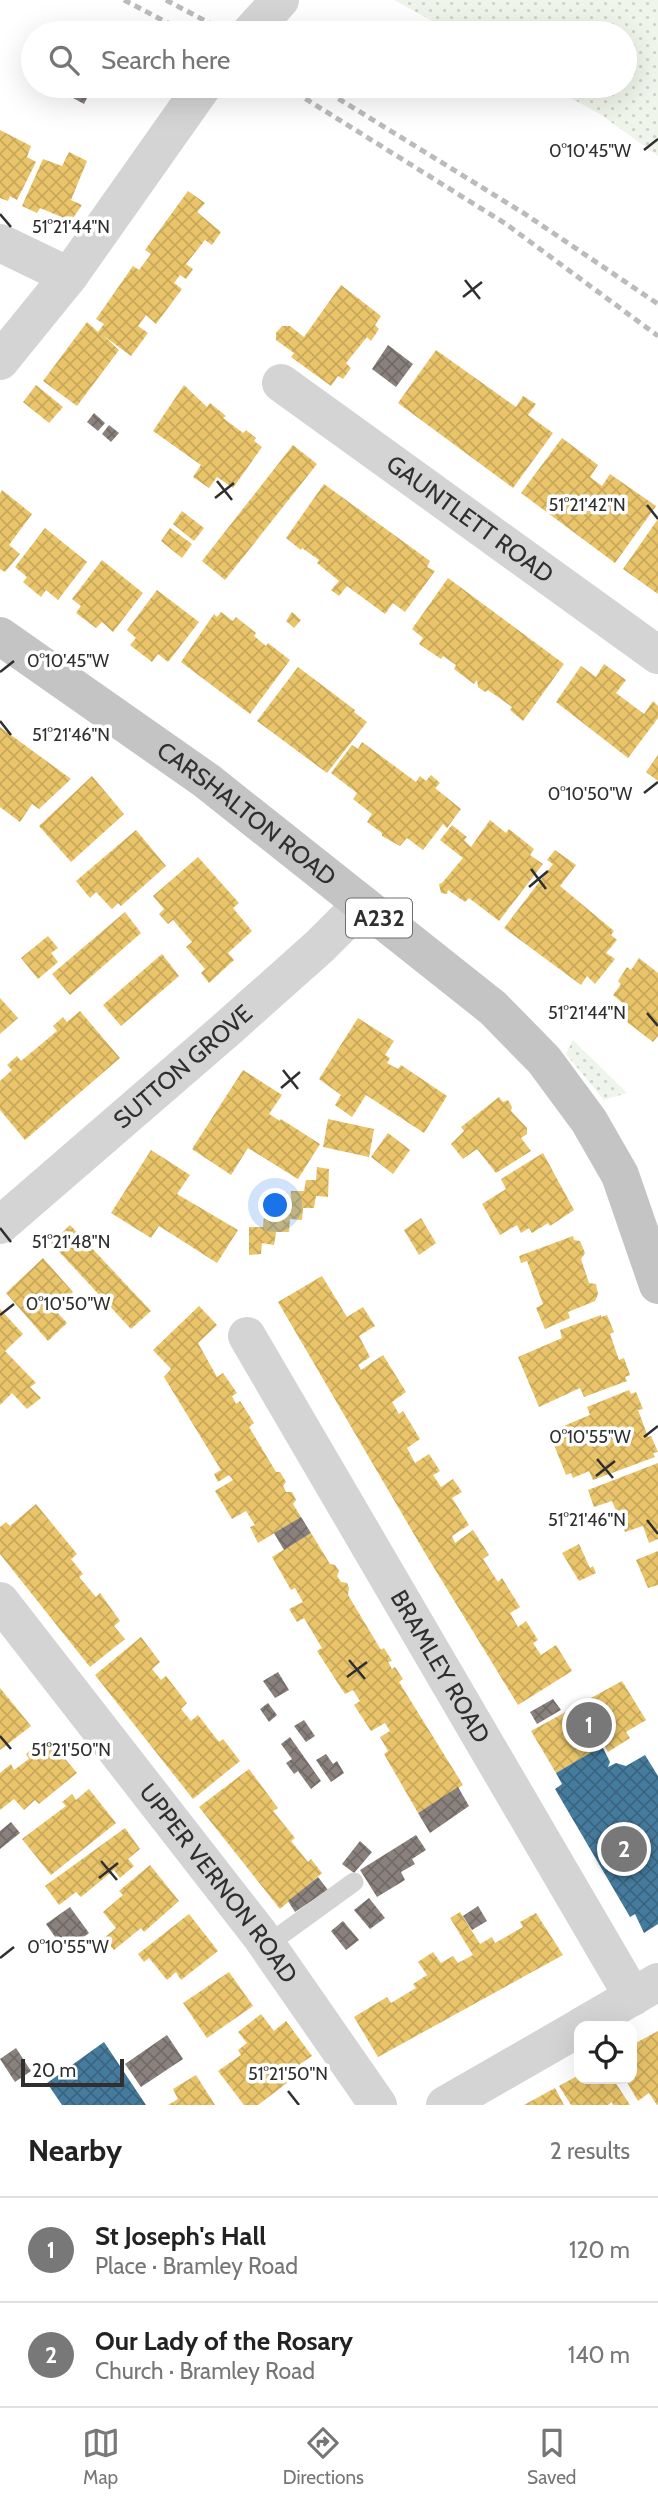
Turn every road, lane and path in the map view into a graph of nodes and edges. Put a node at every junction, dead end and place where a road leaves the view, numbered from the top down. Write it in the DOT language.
graph roads {
  1 [pos="280,0"];
  2 [pos="261,21"];
  3 [pos="193,98"];
  4 [pos="0,243"];
  5 [pos="69,276"];
  6 [pos="0,362"];
  7 [pos="281,383"];
  8 [pos="0,636"];
  9 [pos="658,655"];
  10 [pos="362,904"];
  11 [pos="0,1225"];
  12 [pos="658,1285"];
  13 [pos="247,1336"];
  14 [pos="0,1601"];
  15 [pos="354,1882"];
  16 [pos="267,1945"];
  17 [pos="645,1989"];
  18 [pos="590,2021"];
  19 [pos="574,2030"];
  20 [pos="378,2105"];
  21 [pos="445,2105"];
  1 -- 2 [label="street"];
  3 -- 5 [label="street"];
  4 -- 5 [label="street"];
  5 -- 6 [label="street"];
  7 -- 9 [label="street, GAUNTLETT ROAD"];
  8 -- 10 [label="highway, CARSHALTON ROAD / A232"];
  10 -- 11 [label="street, SUTTON GROVE"];
  10 -- 12 [label="highway, CARSHALTON ROAD / A232"];
  13 -- 17 [label="street, BRAMLEY ROAD"];
  14 -- 16 [label="street, UPPER VERNON ROAD"];
  15 -- 16 [label="lane"];
  16 -- 20 [label="street, UPPER VERNON ROAD"];
  17 -- 18 [label="street"];
  19 -- 21 [label="street"];
}
